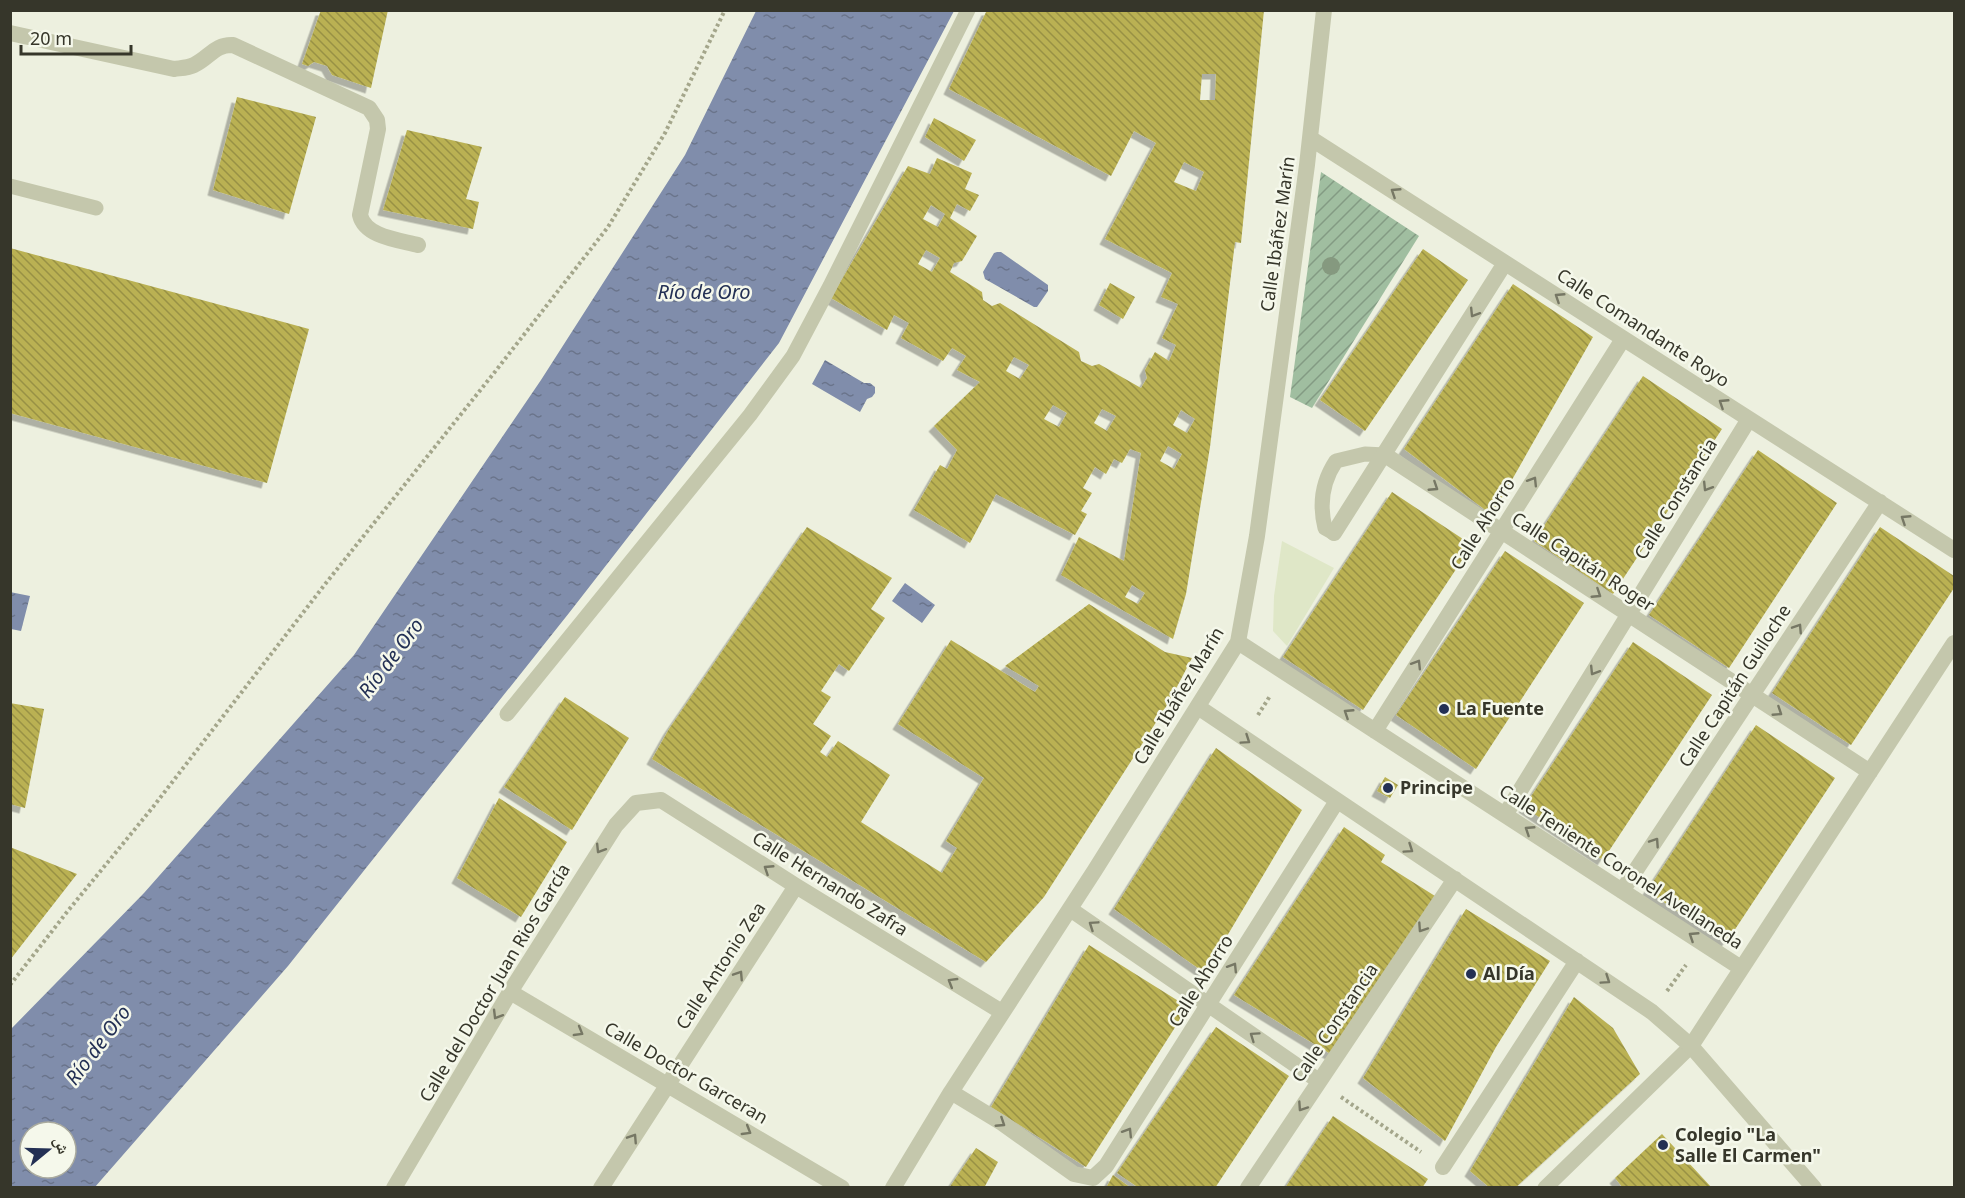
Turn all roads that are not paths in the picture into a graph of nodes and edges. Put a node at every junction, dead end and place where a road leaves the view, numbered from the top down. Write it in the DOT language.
graph roads {
  1 [pos="968,10"];
  2 [pos="1324,10"];
  3 [pos="10,33"];
  4 [pos="1310,138"];
  5 [pos="10,186"];
  6 [pos="96,208"];
  7 [pos="418,245"];
  8 [pos="1505,263"];
  9 [pos="1623,339"];
  10 [pos="1749,419"];
  11 [pos="1384,455"];
  12 [pos="1880,502"];
  13 [pos="1501,532"];
  14 [pos="1334,533"];
  15 [pos="1954,550"];
  16 [pos="1628,615"];
  17 [pos="1238,642"];
  18 [pos="1954,643"];
  19 [pos="1753,696"];
  20 [pos="1198,707"];
  21 [pos="507,714"];
  22 [pos="1375,731"];
  23 [pos="1870,772"];
  24 [pos="1337,801"];
  25 [pos="636,803"];
  26 [pos="1505,815"];
  27 [pos="1455,879"];
  28 [pos="796,886"];
  29 [pos="1622,891"];
  30 [pos="1070,909"];
  31 [pos="1577,961"];
  32 [pos="1742,969"];
  33 [pos="510,992"];
  34 [pos="1209,1005"];
  35 [pos="1002,1012"];
  36 [pos="1691,1046"];
  37 [pos="1319,1081"];
  38 [pos="668,1085"];
  39 [pos="951,1092"];
  40 [pos="1443,1167"];
  41 [pos="394,1188"];
  42 [pos="601,1188"];
  43 [pos="842,1188"];
  44 [pos="893,1188"];
  45 [pos="1248,1188"];
  46 [pos="1545,1188"];
  47 [pos="1814,1188"];
  1 -- 21 [label="lane"];
  2 -- 4 [label="street, Calle Ibáñez Marín"];
  3 -- 7 [label="street"];
  8 -- 4 [label="street, Calle Comandante Royo, one-way"];
  4 -- 17 [label="street, Calle Ibáñez Marín"];
  5 -- 6 [label="lane"];
  9 -- 8 [label="street, Calle Comandante Royo, one-way"];
  8 -- 11 [label="street, one-way"];
  10 -- 9 [label="street, Calle Comandante Royo, one-way"];
  13 -- 9 [label="street, Calle Ahorro, one-way"];
  10 -- 12 [label="street, Calle Comandante Royo"];
  10 -- 16 [label="street, Calle Constancia, one-way"];
  11 -- 13 [label="street, Calle Capitán Roger, one-way"];
  11 -- 14 [label="street"];
  11 -- 14 [label="lane"];
  15 -- 12 [label="street, Calle Comandante Royo, one-way"];
  19 -- 12 [label="street, Calle Capitán Guiloche, one-way"];
  13 -- 16 [label="street, Calle Capitán Roger, one-way"];
  22 -- 13 [label="street, Calle Ahorro, one-way"];
  16 -- 19 [label="street, Calle Capitán Roger"];
  16 -- 26 [label="street, Calle Constancia, one-way"];
  17 -- 20 [label="street, Calle Ibáñez Marín"];
  22 -- 17 [label="street, Calle Teniente Coronel Avellaneda, one-way"];
  18 -- 23 [label="street"];
  19 -- 23 [label="street, Calle Capitán Roger, one-way"];
  29 -- 19 [label="street, Calle Capitán Guiloche, one-way"];
  20 -- 24 [label="street, one-way"];
  20 -- 30 [label="street, Calle Ibáñez Marín"];
  22 -- 26 [label="street, Calle Teniente Coronel Avellaneda"];
  23 -- 32 [label="street"];
  24 -- 27 [label="street, one-way"];
  34 -- 24 [label="street, Calle Ahorro, one-way"];
  28 -- 25 [label="street, Calle Hernando Zafra, one-way"];
  25 -- 33 [label="street, Calle del Doctor Juan Rios García, one-way"];
  29 -- 26 [label="street, Calle Teniente Coronel Avellaneda, one-way"];
  27 -- 31 [label="street"];
  27 -- 37 [label="street, Calle Constancia, one-way"];
  35 -- 28 [label="street, Calle Hernando Zafra, one-way"];
  38 -- 28 [label="street, Calle Antonio Zea, one-way"];
  32 -- 29 [label="street, Calle Teniente Coronel Avellaneda, one-way"];
  34 -- 30 [label="street, one-way"];
  30 -- 35 [label="street, Calle Ibáñez Marín"];
  31 -- 36 [label="street, one-way"];
  31 -- 40 [label="street"];
  32 -- 36 [label="street"];
  33 -- 38 [label="street, Calle Doctor Garceran, one-way"];
  33 -- 41 [label="street, Calle del Doctor Juan Rios García, one-way"];
  37 -- 34 [label="street, one-way"];
  39 -- 34 [label="street, Calle Ahorro, one-way"];
  35 -- 39 [label="street, Calle Ibáñez Marín"];
  36 -- 46 [label="lane"];
  36 -- 47 [label="street"];
  37 -- 45 [label="street, Calle Constancia, one-way"];
  42 -- 38 [label="street, Calle Antonio Zea, one-way"];
  38 -- 43 [label="street, Calle Doctor Garceran, one-way"];
  39 -- 44 [label="street, Calle Ibáñez Marín"];
}
